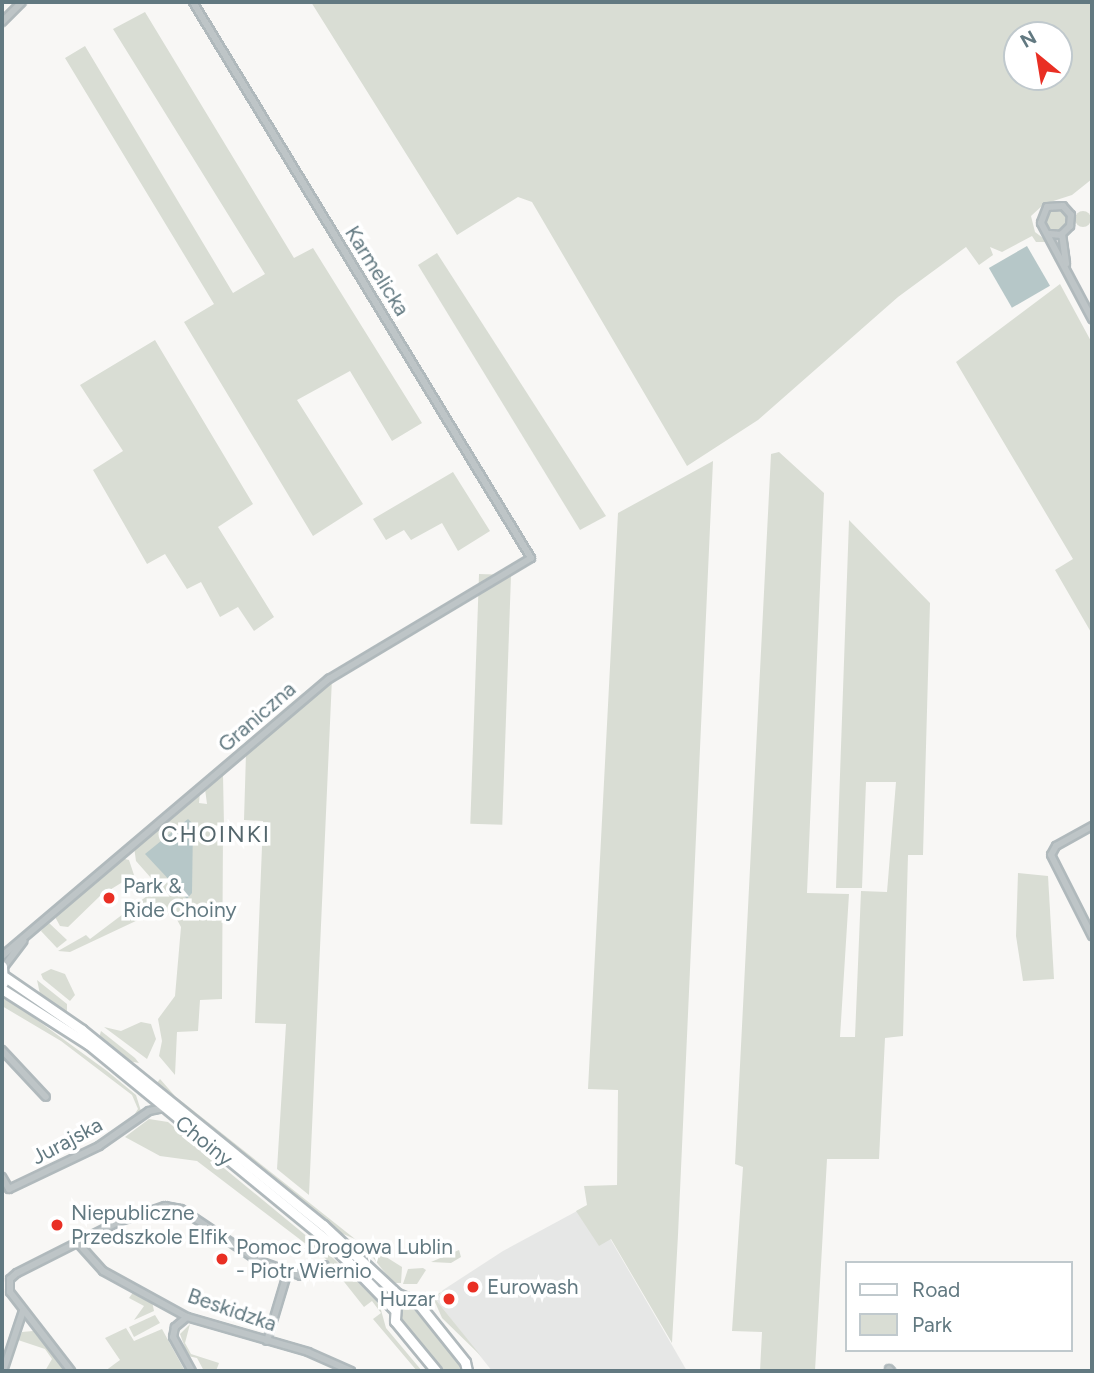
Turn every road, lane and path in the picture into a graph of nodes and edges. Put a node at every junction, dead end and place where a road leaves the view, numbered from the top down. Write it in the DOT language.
graph roads {
  1 [pos="22,2"];
  2 [pos="193,2"];
  3 [pos="2,22"];
  4 [pos="1050,234"];
  5 [pos="1062,234"];
  6 [pos="1066,266"];
  7 [pos="1092,319"];
  8 [pos="531,558"];
  9 [pos="1092,826"];
  10 [pos="28,935"];
  11 [pos="1092,936"];
  12 [pos="2,956"];
  13 [pos="3,977"];
  14 [pos="2,1050"];
  15 [pos="148,1095"];
  16 [pos="46,1097"];
  17 [pos="164,1108"];
  18 [pos="149,1111"];
  19 [pos="2,1177"];
  20 [pos="77,1242"];
  21 [pos="325,1265"];
  22 [pos="288,1271"];
  23 [pos="10,1292"];
  24 [pos="2,1294"];
  25 [pos="408,1299"];
  26 [pos="394,1309"];
  27 [pos="23,1311"];
  28 [pos="187,1317"];
  29 [pos="34,1326"];
  30 [pos="16,1330"];
  31 [pos="267,1341"];
  32 [pos="3,1371"];
  33 [pos="71,1371"];
  34 [pos="192,1371"];
  35 [pos="351,1371"];
  36 [pos="436,1371"];
  37 [pos="467,1371"];
  1 -- 3 [label="street"];
  2 -- 8 [label="street, Karmelicka"];
  4 -- 5 [label="street"];
  4 -- 5 [label="street"];
  4 -- 6 [label="street"];
  5 -- 6 [label="street"];
  6 -- 7 [label="street"];
  8 -- 10 [label="street, Graniczna"];
  9 -- 11 [label="street"];
  10 -- 12 [label="street, Graniczna"];
  10 -- 13 [label="street, Graniczna"];
  13 -- 15 [label="street, Choiny"];
  13 -- 25 [label="street, Choiny"];
  14 -- 16 [label="street"];
  15 -- 17 [label="street, Choiny"];
  15 -- 18 [label="street"];
  17 -- 18 [label="street, Jurajska"];
  17 -- 26 [label="street, Choiny"];
  18 -- 19 [label="street, Jurajska"];
  20 -- 22 [label="street"];
  20 -- 23 [label="street"];
  20 -- 28 [label="street, Beskidzka"];
  21 -- 22 [label="street"];
  22 -- 31 [label="street"];
  23 -- 24 [label="street"];
  23 -- 27 [label="street"];
  25 -- 26 [label="street"];
  25 -- 37 [label="street, Choiny"];
  26 -- 36 [label="street, Choiny"];
  27 -- 29 [label="street"];
  27 -- 30 [label="street"];
  28 -- 31 [label="street, Beskidzka"];
  28 -- 34 [label="street"];
  29 -- 30 [label="street"];
  29 -- 33 [label="street"];
  30 -- 32 [label="street"];
  31 -- 35 [label="street, Beskidzka"];
}
